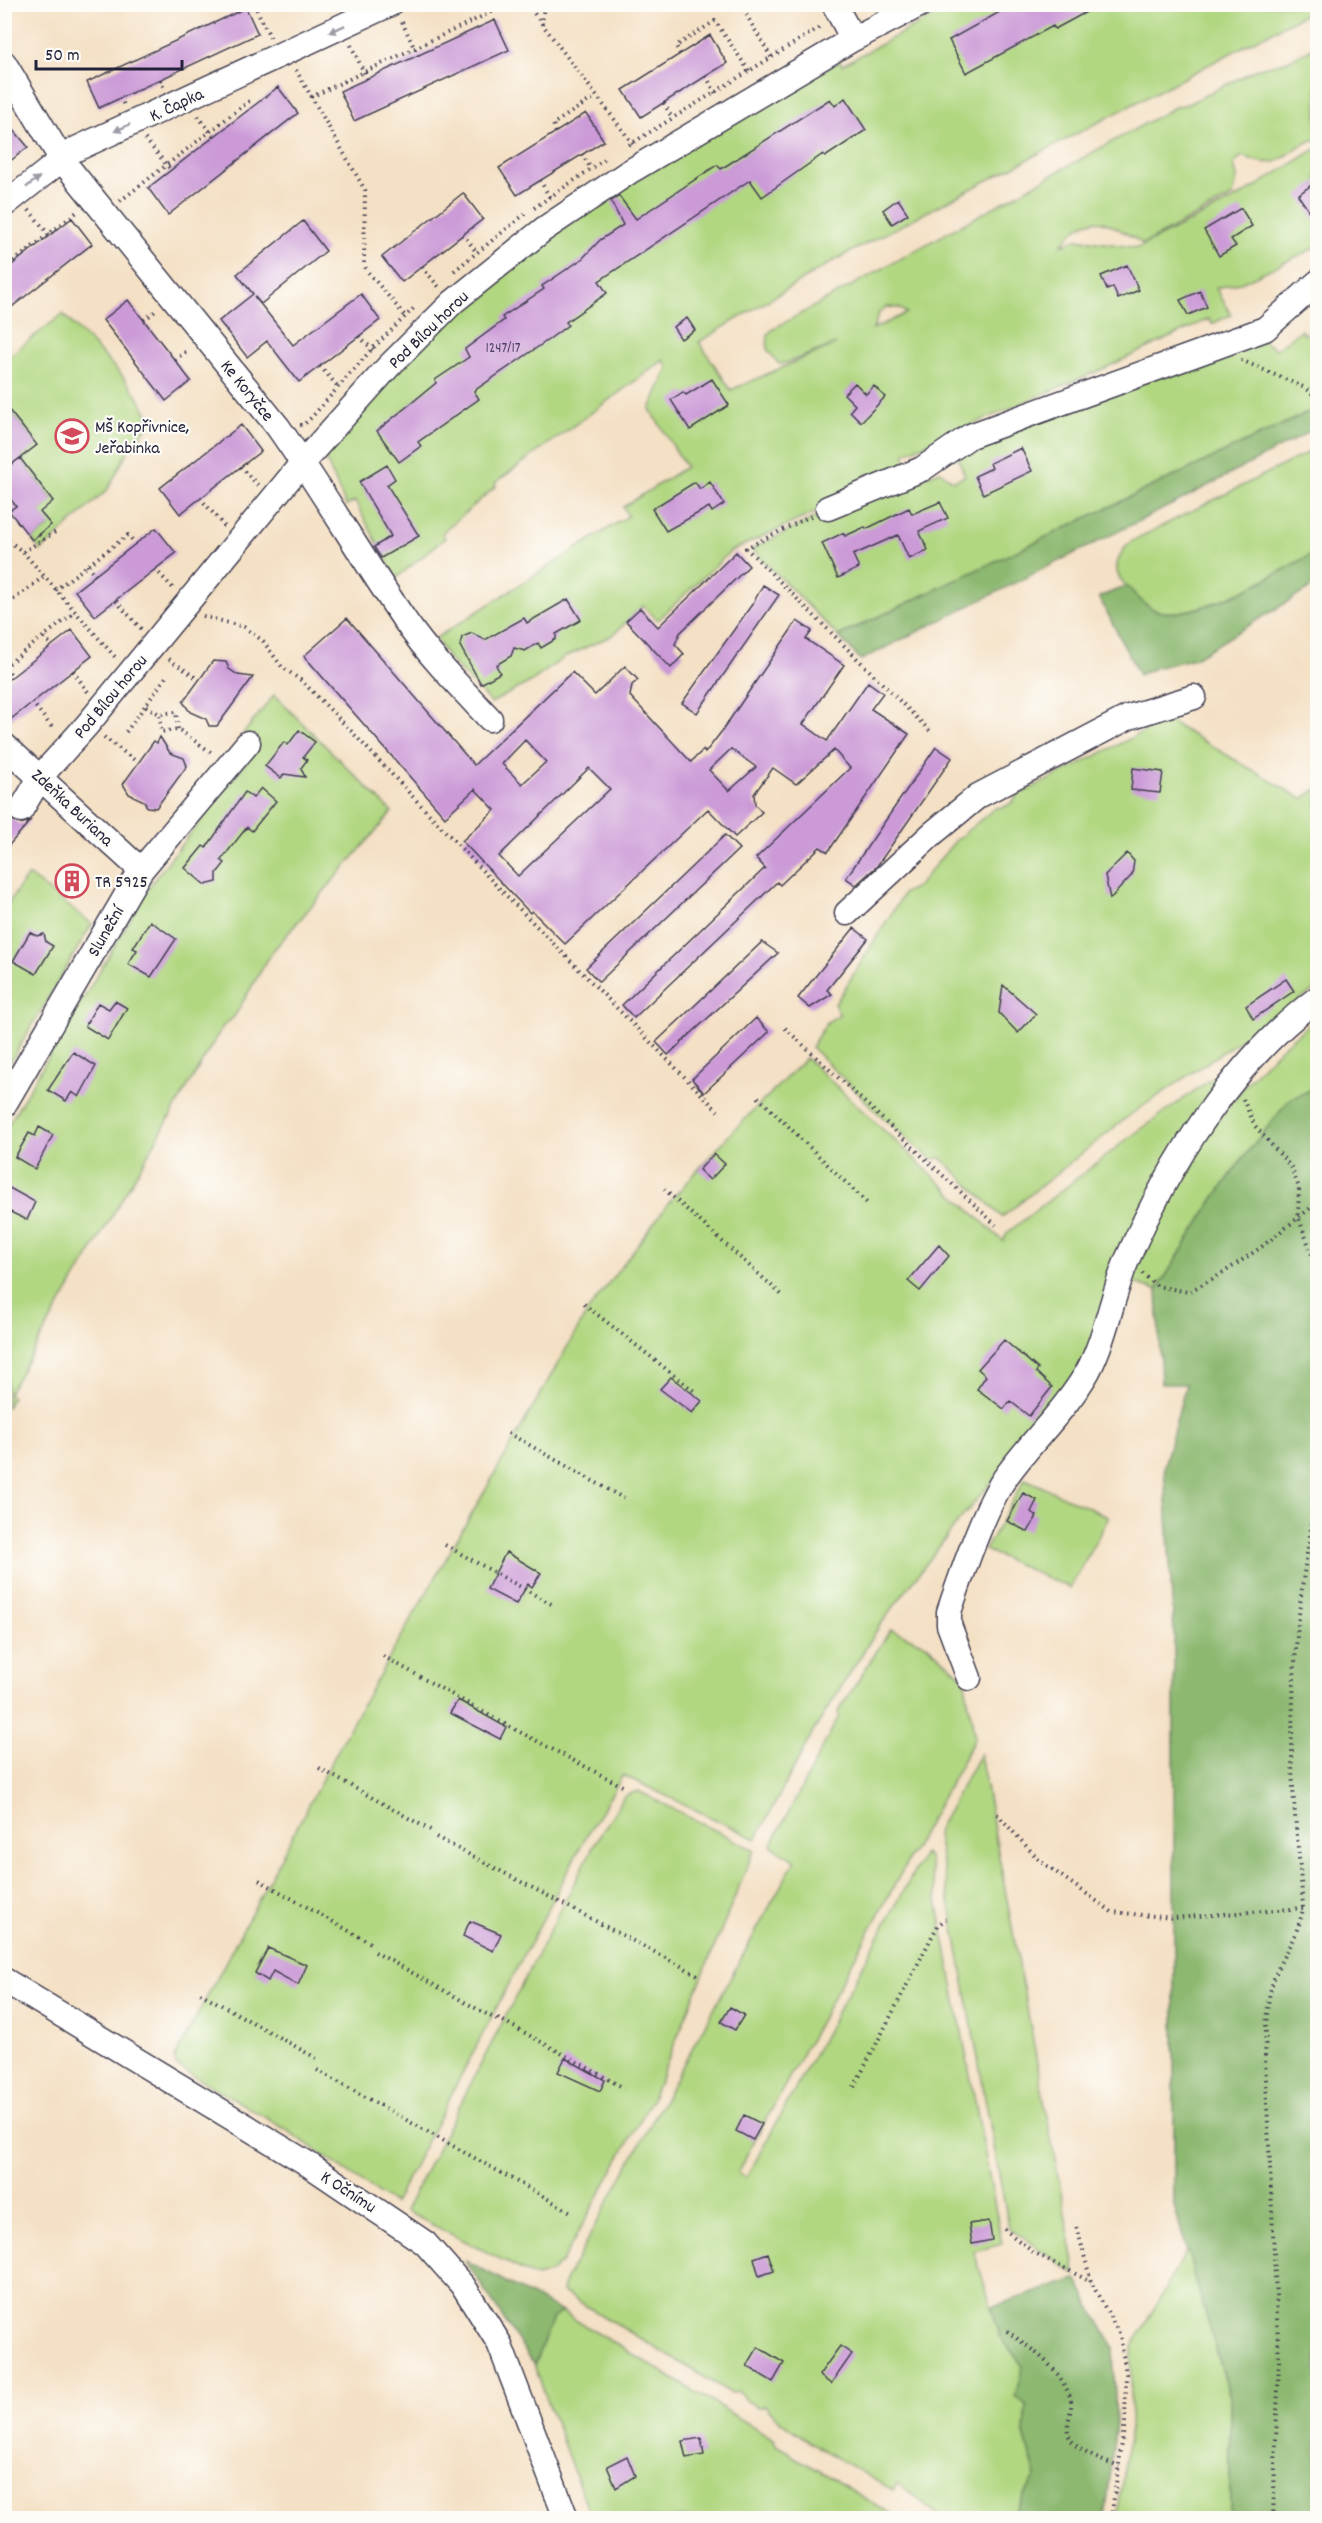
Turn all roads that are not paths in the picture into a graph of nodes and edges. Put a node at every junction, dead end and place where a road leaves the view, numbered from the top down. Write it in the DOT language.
graph roads {
  1 [pos="834,4"];
  2 [pos="921,4"];
  3 [pos="394,9"];
  4 [pos="853,39"];
  5 [pos="7,72"];
  6 [pos="63,160"];
  7 [pos="4,205"];
  8 [pos="1317,282"];
  9 [pos="303,462"];
  10 [pos="828,508"];
  11 [pos="1194,697"];
  12 [pos="489,719"];
  13 [pos="248,743"];
  14 [pos="4,745"];
  15 [pos="41,776"];
  16 [pos="21,810"];
  17 [pos="141,870"];
  18 [pos="847,913"];
  19 [pos="1317,998"];
  20 [pos="4,1105"];
  21 [pos="969,1678"];
  22 [pos="4,1980"];
  23 [pos="566,2518"];
  1 -- 4 [label="street"];
  2 -- 4 [label="street, Pod Bílou horou"];
  3 -- 6 [label="street, K. Čapka, one-way"];
  4 -- 9 [label="street, Pod Bílou horou"];
  5 -- 6 [label="street, Ke Koryčce"];
  7 -- 6 [label="street, K. Čapka, one-way"];
  6 -- 9 [label="street, Ke Koryčce"];
  8 -- 10 [label="street"];
  9 -- 12 [label="street, Ke Koryčce"];
  9 -- 15 [label="street, Pod Bílou horou"];
  11 -- 18 [label="street"];
  13 -- 17 [label="street, Sluneční"];
  14 -- 15 [label="street, Zdeňka Buriana"];
  15 -- 16 [label="street, Pod Bílou horou"];
  15 -- 17 [label="street, Zdeňka Buriana"];
  17 -- 20 [label="street, Sluneční"];
  19 -- 21 [label="street"];
  22 -- 23 [label="street, K Očnímu"];
}
